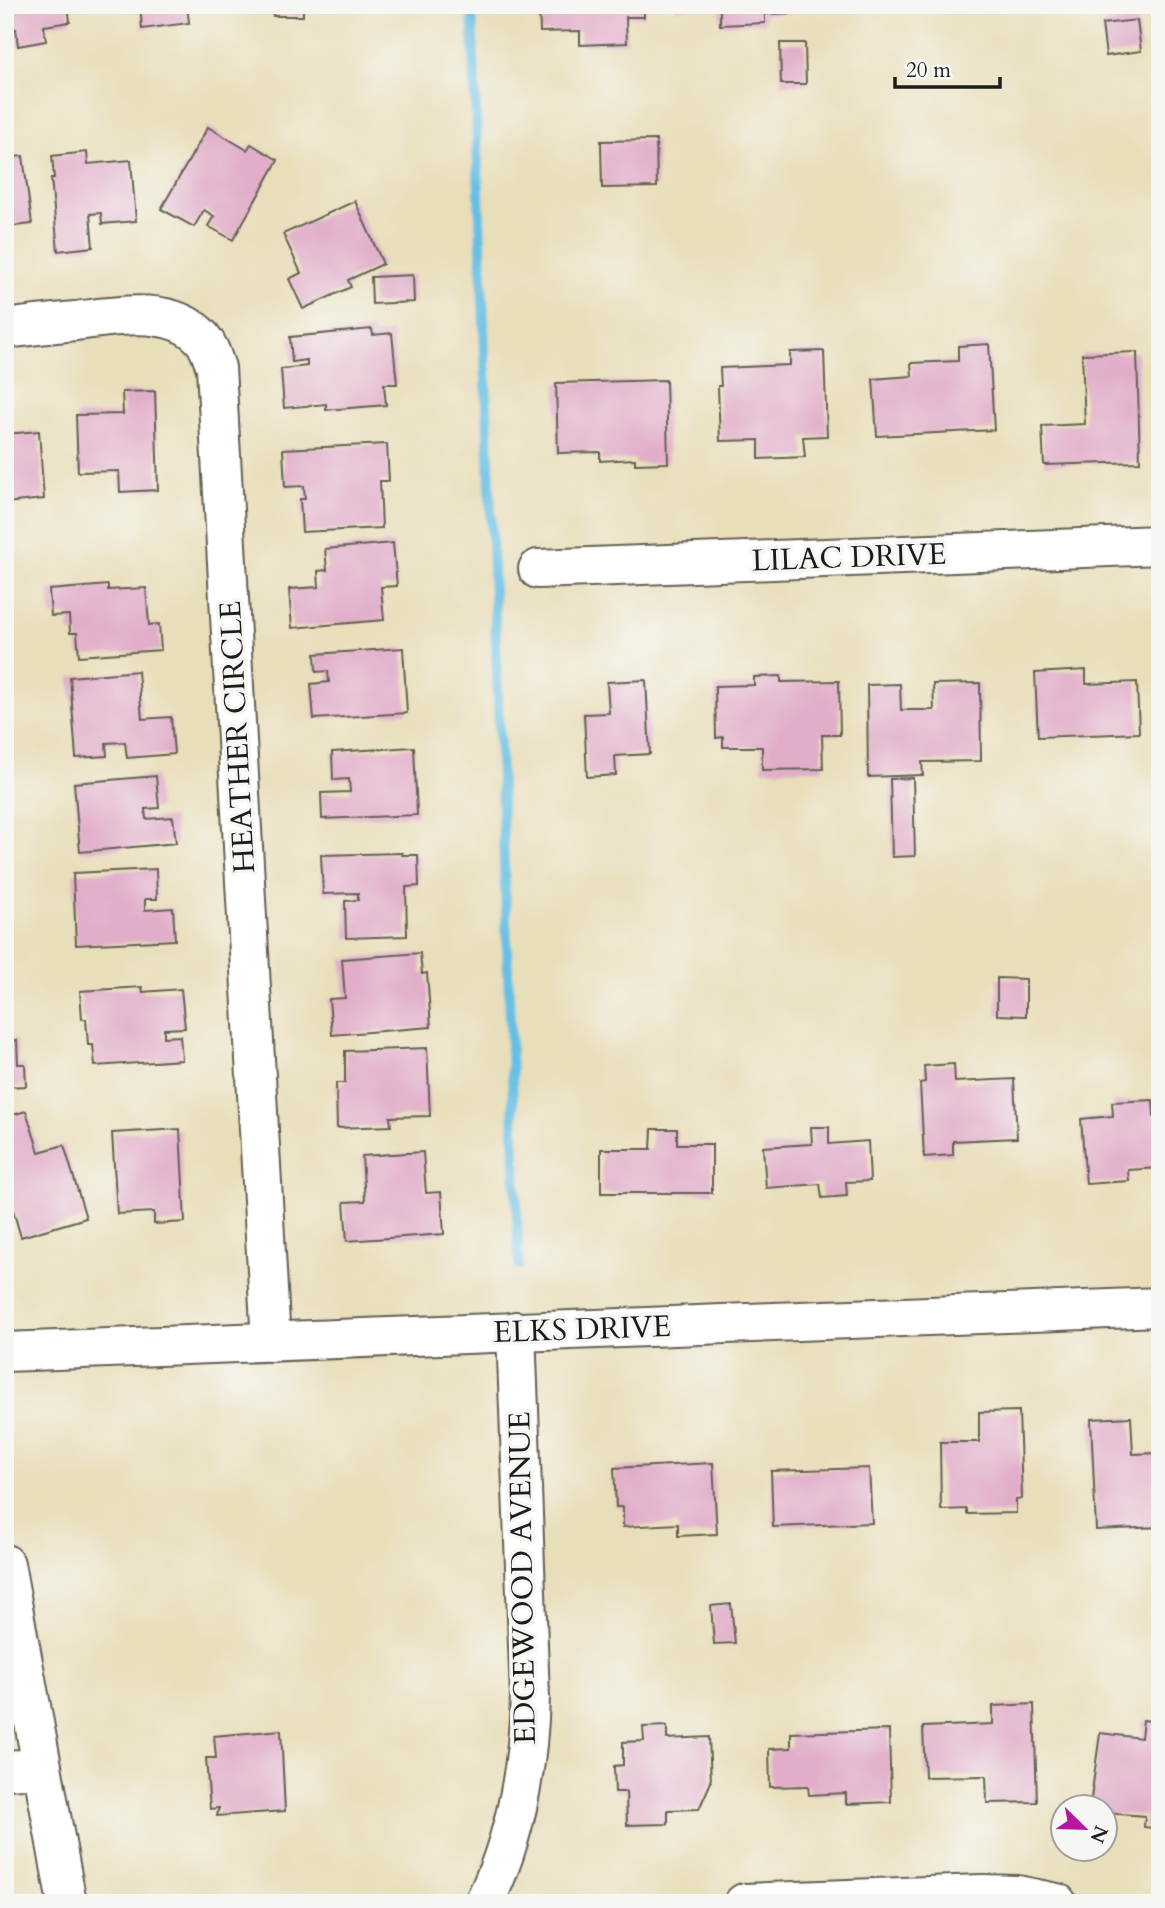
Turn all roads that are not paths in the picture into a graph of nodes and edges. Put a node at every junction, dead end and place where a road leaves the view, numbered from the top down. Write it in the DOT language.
graph roads {
  1 [pos="5,329"];
  2 [pos="1160,545"];
  3 [pos="537,569"];
  4 [pos="1160,1307"];
  5 [pos="516,1331"];
  6 [pos="271,1342"];
  7 [pos="5,1352"];
  8 [pos="5,1564"];
  9 [pos="12,1642"];
  10 [pos="24,1769"];
  11 [pos="873,1900"];
  12 [pos="66,1903"];
  13 [pos="484,1903"];
  14 [pos="744,1903"];
  15 [pos="1057,1903"];
  1 -- 6 [label="street, HEATHER CIRCLE"];
  2 -- 3 [label="street, LILAC DRIVE"];
  4 -- 5 [label="street, ELKS DRIVE"];
  5 -- 6 [label="street, ELKS DRIVE"];
  5 -- 13 [label="street, EDGEWOOD AVENUE"];
  6 -- 7 [label="street, ELKS DRIVE"];
  8 -- 9 [label="street"];
  9 -- 10 [label="street"];
  10 -- 12 [label="street"];
  11 -- 14 [label="street"];
  11 -- 15 [label="street"];
}
